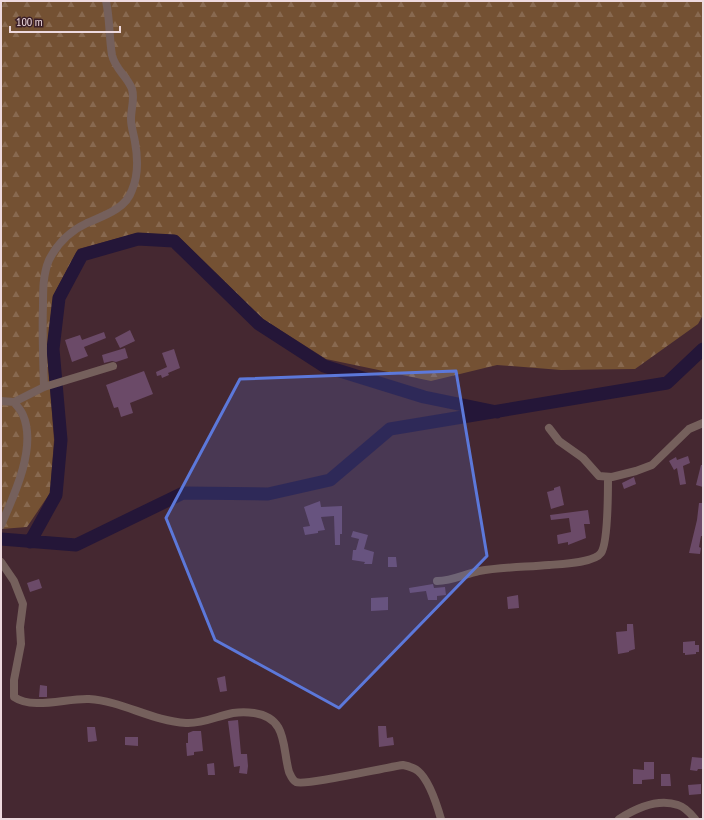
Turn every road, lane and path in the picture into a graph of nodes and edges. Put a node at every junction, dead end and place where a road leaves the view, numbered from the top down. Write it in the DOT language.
graph roads {
  1 [pos="106,1"];
  2 [pos="113,366"];
  3 [pos="44,386"];
  4 [pos="1,401"];
  5 [pos="14,402"];
  6 [pos="703,423"];
  7 [pos="549,428"];
  8 [pos="608,477"];
  9 [pos="1,525"];
  10 [pos="1,562"];
  11 [pos="437,581"];
  12 [pos="441,819"];
  13 [pos="619,819"];
  14 [pos="695,819"];
  1 -- 3 [label="street"];
  2 -- 3 [label="street"];
  3 -- 5 [label="street"];
  4 -- 5 [label="street"];
  5 -- 9 [label="street"];
  6 -- 8 [label="street"];
  7 -- 8 [label="street"];
  8 -- 11 [label="street"];
  10 -- 12 [label="street"];
  13 -- 14 [label="street"];
}
